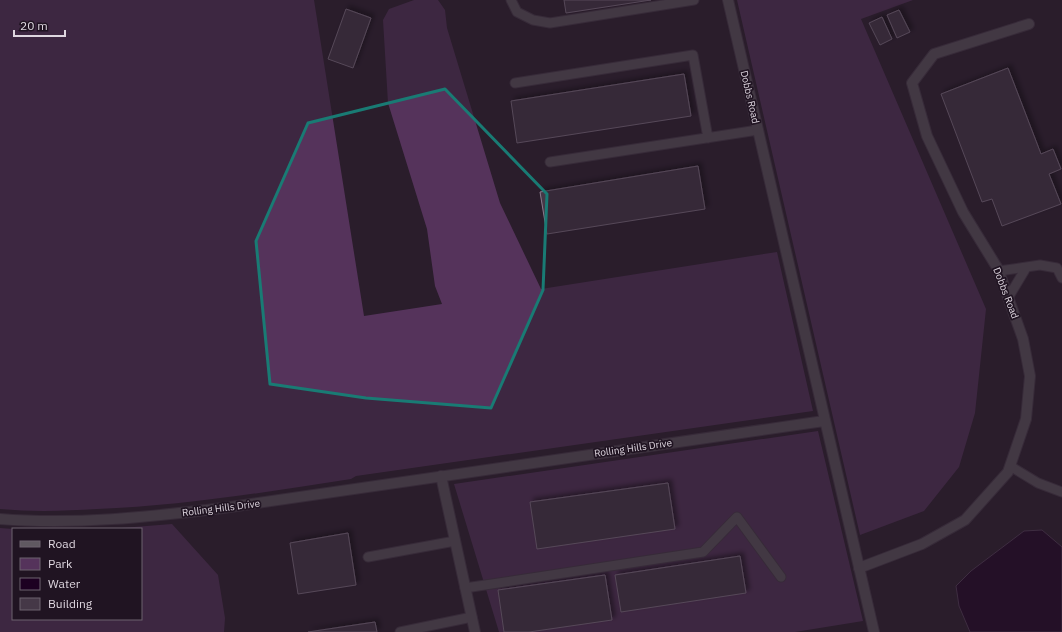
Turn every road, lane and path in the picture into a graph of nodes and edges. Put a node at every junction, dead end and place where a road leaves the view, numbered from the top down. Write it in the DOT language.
graph roads {
  1 [pos="511,0"];
  2 [pos="694,0"];
  3 [pos="728,0"];
  4 [pos="1029,24"];
  5 [pos="515,83"];
  6 [pos="758,130"];
  7 [pos="708,138"];
  8 [pos="550,162"];
  9 [pos="1026,268"];
  10 [pos="999,271"];
  11 [pos="1062,278"];
  12 [pos="1008,298"];
  13 [pos="824,421"];
  14 [pos="1010,466"];
  15 [pos="441,476"];
  16 [pos="1062,492"];
  17 [pos="0,518"];
  18 [pos="455,541"];
  19 [pos="368,557"];
  20 [pos="859,568"];
  21 [pos="781,577"];
  22 [pos="465,588"];
  23 [pos="472,617"];
  24 [pos="400,632"];
  25 [pos="475,632"];
  26 [pos="874,632"];
  1 -- 2 [label="lane"];
  3 -- 6 [label="street, Dobbs Road"];
  4 -- 10 [label="street, Dobbs Road"];
  5 -- 7 [label="lane"];
  6 -- 7 [label="lane"];
  6 -- 13 [label="street, Dobbs Road"];
  7 -- 8 [label="lane"];
  9 -- 10 [label="lane"];
  9 -- 11 [label="lane"];
  9 -- 12 [label="lane"];
  10 -- 12 [label="street, Dobbs Road"];
  12 -- 14 [label="street, Dobbs Road"];
  13 -- 15 [label="street, Rolling Hills Drive"];
  13 -- 20 [label="street, Dobbs Road"];
  14 -- 16 [label="lane"];
  14 -- 20 [label="street, Dobbs Road"];
  15 -- 17 [label="street, Rolling Hills Drive"];
  15 -- 18 [label="street"];
  18 -- 19 [label="lane"];
  18 -- 22 [label="street"];
  20 -- 26 [label="street, Dobbs Road"];
  21 -- 22 [label="lane"];
  22 -- 23 [label="street"];
  23 -- 24 [label="lane"];
  23 -- 25 [label="street"];
}
